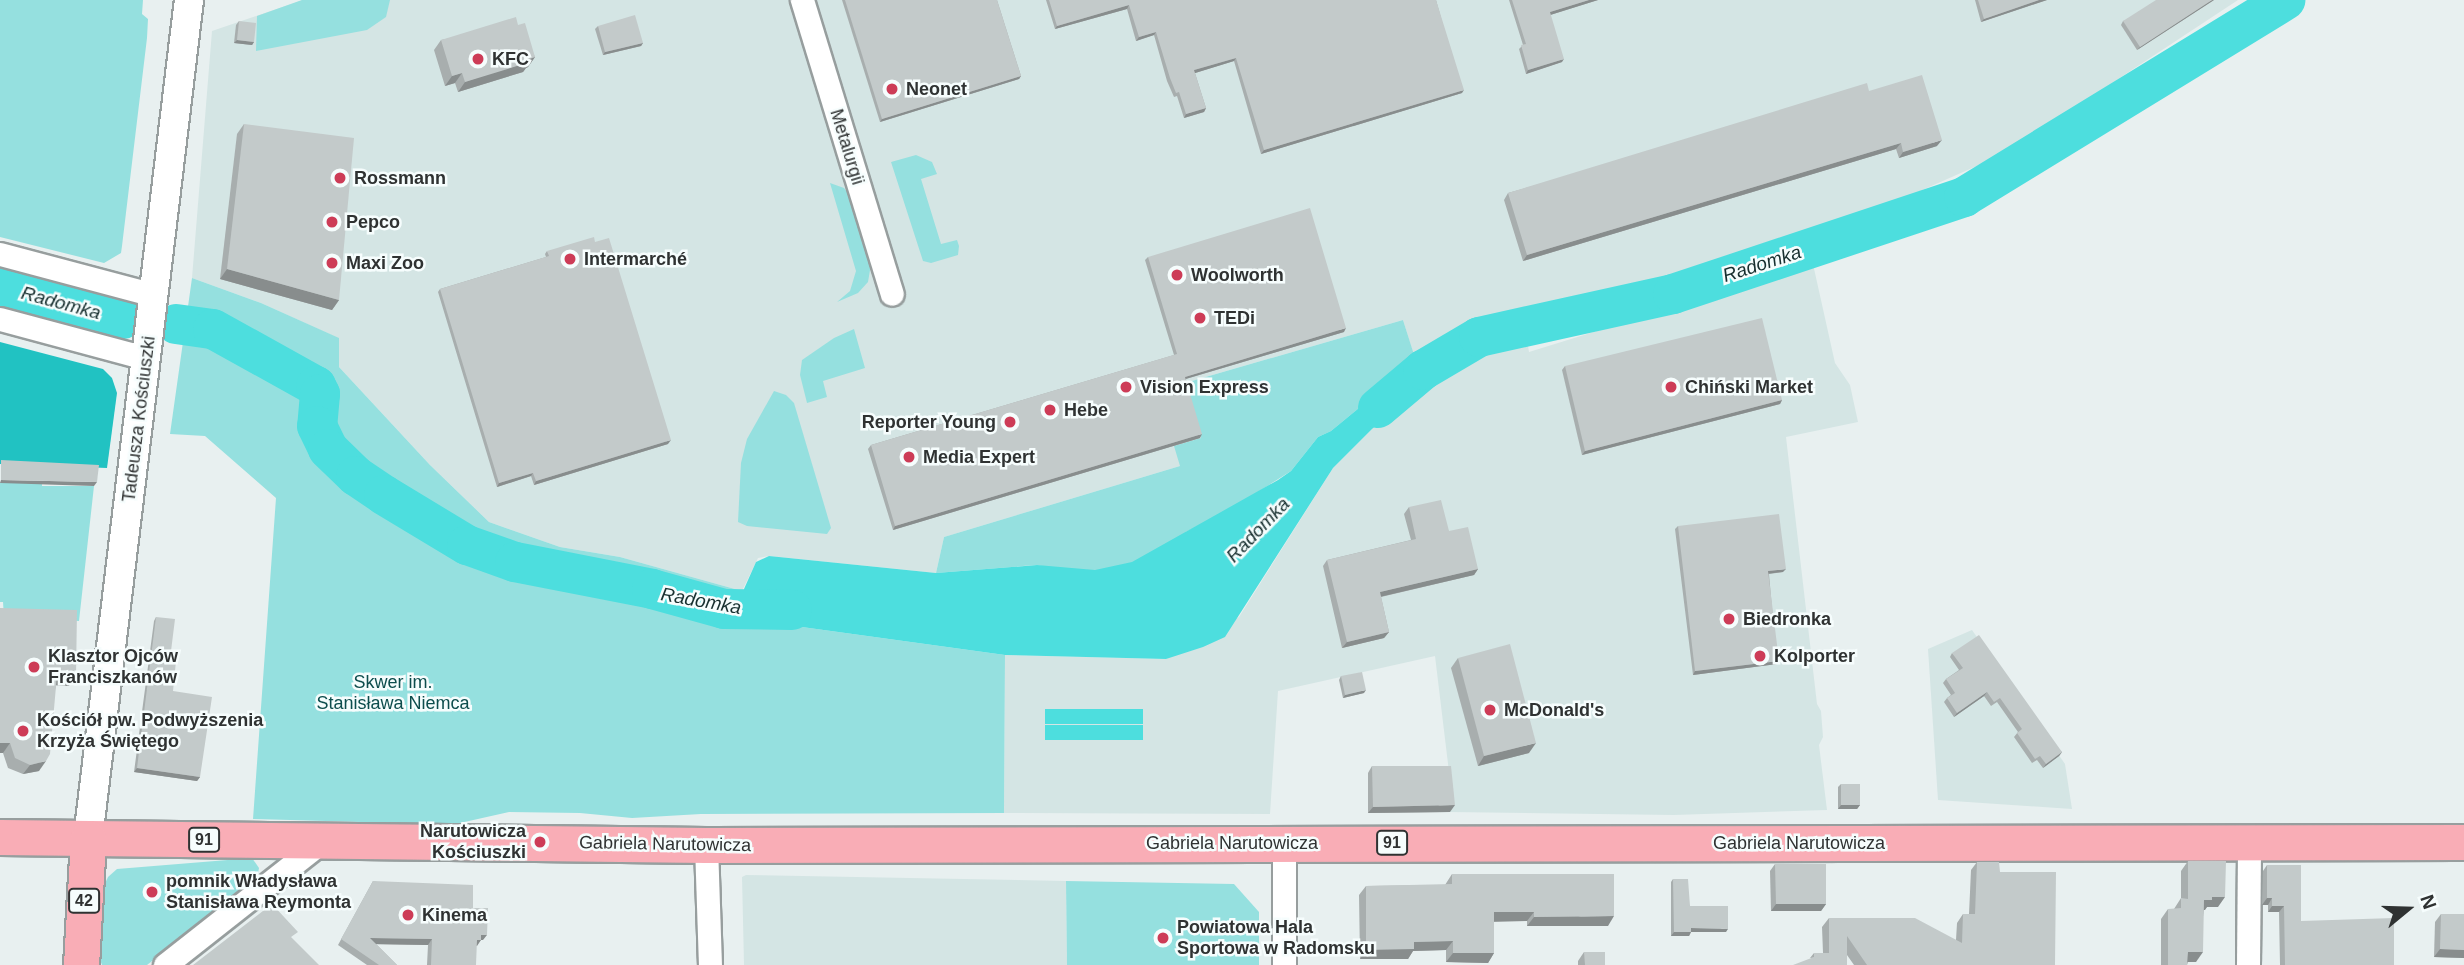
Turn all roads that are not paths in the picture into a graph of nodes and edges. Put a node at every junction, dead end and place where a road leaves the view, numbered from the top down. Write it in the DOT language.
graph roads {
  1 [pos="189,0"];
  2 [pos="802,0"];
  3 [pos="0,254"];
  4 [pos="154,295"];
  5 [pos="892,295"];
  6 [pos="0,319"];
  7 [pos="146,358"];
  8 [pos="0,837"];
  9 [pos="88,838"];
  10 [pos="2249,842"];
  11 [pos="2464,842"];
  12 [pos="320,843"];
  13 [pos="1284,844"];
  14 [pos="706,845"];
  15 [pos="81,965"];
  16 [pos="165,965"];
  17 [pos="710,965"];
  18 [pos="1284,965"];
  19 [pos="2248,965"];
  1 -- 4 [label="street, Tadeusza Kościuszki"];
  2 -- 5 [label="street, Metalurgii"];
  3 -- 4 [label="street"];
  4 -- 7 [label="street, Tadeusza Kościuszki"];
  6 -- 7 [label="street"];
  7 -- 9 [label="street, Tadeusza Kościuszki"];
  8 -- 9 [label="main road, Gabriela Narutowicza"];
  9 -- 12 [label="main road, Gabriela Narutowicza / 91"];
  9 -- 15 [label="main road, 42"];
  10 -- 11 [label="main road, Gabriela Narutowicza / 91"];
  10 -- 13 [label="main road, Gabriela Narutowicza / 91"];
  10 -- 19 [label="street"];
  12 -- 14 [label="main road, Gabriela Narutowicza / 91"];
  12 -- 16 [label="street"];
  13 -- 14 [label="main road, Gabriela Narutowicza / 91"];
  13 -- 18 [label="street"];
  14 -- 17 [label="street"];
}
